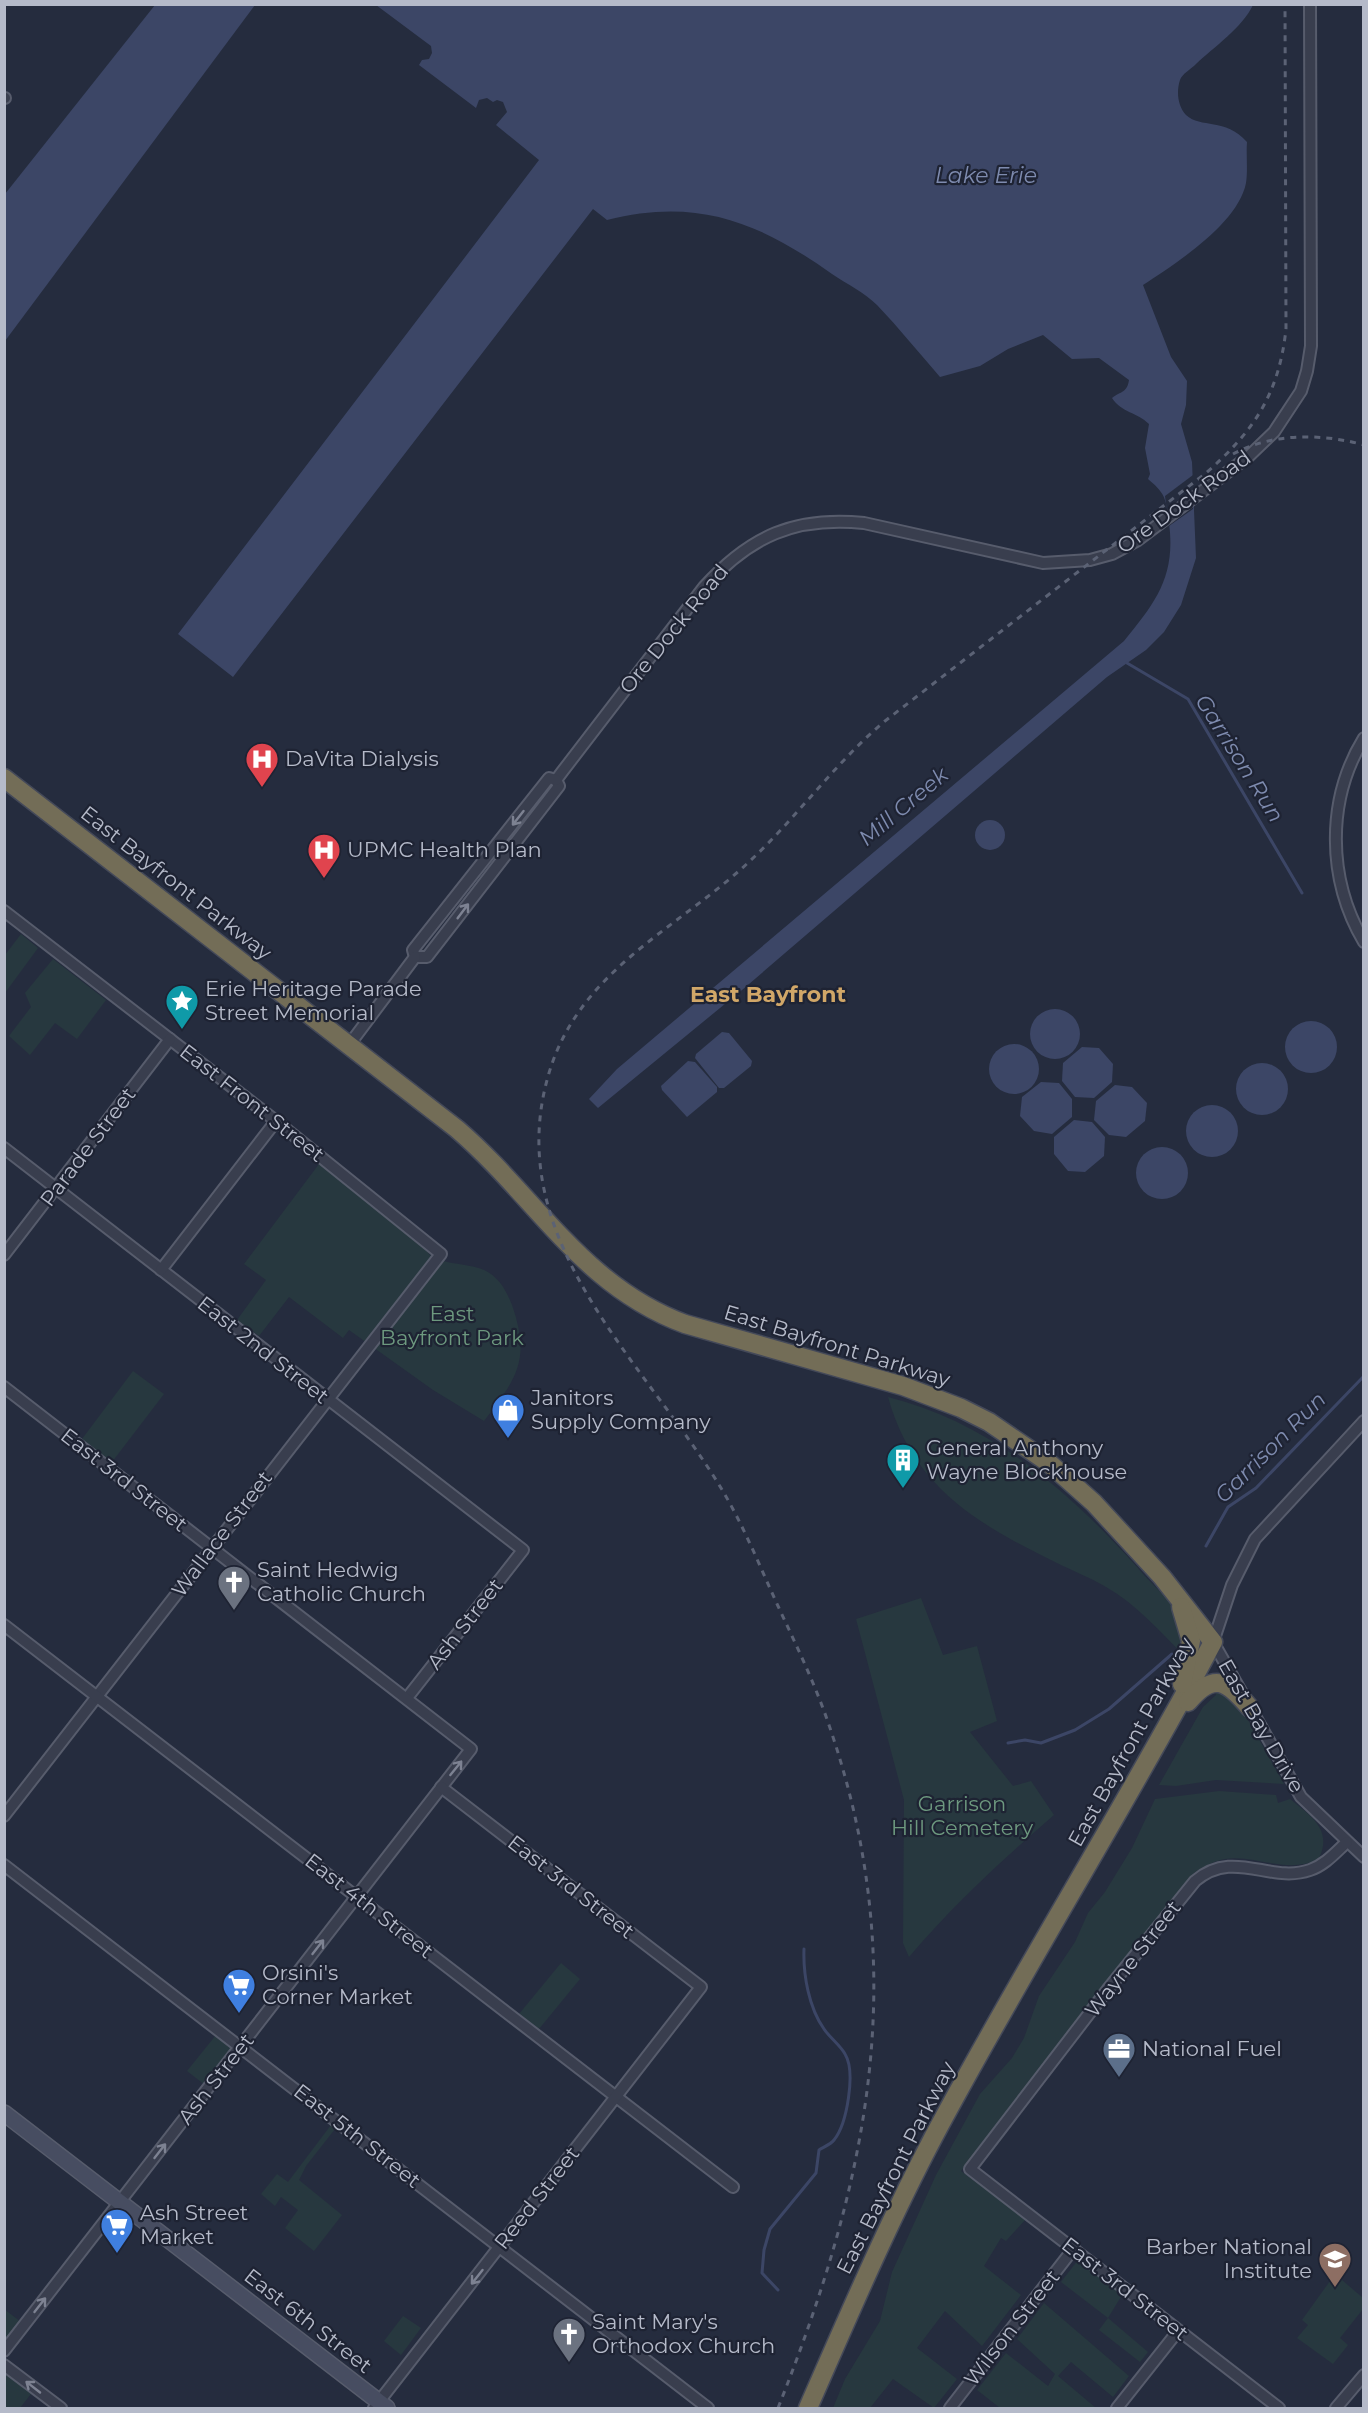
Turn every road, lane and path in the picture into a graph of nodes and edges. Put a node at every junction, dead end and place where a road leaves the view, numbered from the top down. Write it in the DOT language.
graph roads {
  1 [pos="1310,4"];
  2 [pos="1364,738"];
  3 [pos="4,778"];
  4 [pos="556,780"];
  5 [pos="4,911"];
  6 [pos="1364,942"];
  7 [pos="415,957"];
  8 [pos="170,1040"];
  9 [pos="349,1046"];
  10 [pos="276,1121"];
  11 [pos="4,1148"];
  12 [pos="57,1188"];
  13 [pos="441,1254"];
  14 [pos="4,1255"];
  15 [pos="161,1270"];
  16 [pos="4,1387"];
  17 [pos="327,1399"];
  18 [pos="1364,1421"];
  19 [pos="212,1548"];
  20 [pos="523,1550"];
  21 [pos="1173,1589"];
  22 [pos="4,1625"];
  23 [pos="1213,1642"];
  24 [pos="97,1696"];
  25 [pos="407,1698"];
  26 [pos="1250,1708"];
  27 [pos="1168,1727"];
  28 [pos="471,1749"];
  29 [pos="441,1787"];
  30 [pos="4,1816"];
  31 [pos="1347,1842"];
  32 [pos="1364,1857"];
  33 [pos="4,1865"];
  34 [pos="357,1897"];
  35 [pos="701,1987"];
  36 [pos="241,2046"];
  37 [pos="615,2097"];
  38 [pos="4,2113"];
  39 [pos="970,2169"];
  40 [pos="733,2187"];
  41 [pos="120,2203"];
  42 [pos="499,2248"];
  43 [pos="1074,2248"];
  44 [pos="1178,2331"];
  45 [pos="4,2351"];
  46 [pos="4,2365"];
  47 [pos="1364,2375"];
  48 [pos="380,2406"];
  49 [pos="61,2409"];
  50 [pos="708,2409"];
  51 [pos="808,2409"];
  52 [pos="950,2409"];
  53 [pos="1118,2409"];
  54 [pos="1278,2409"];
  55 [pos="1336,2409"];
  1 -- 4 [label="street, Ore Dock Road"];
  2 -- 6 [label="street"];
  3 -- 9 [label="highway, East Bayfront Parkway"];
  4 -- 7 [label="street, Ore Dock Road, one-way"];
  7 -- 4 [label="street, Ore Dock Road, one-way"];
  5 -- 8 [label="street, East Front Street"];
  7 -- 9 [label="street, Ore Dock Road"];
  8 -- 10 [label="street, East Front Street"];
  8 -- 12 [label="street, Parade Street"];
  9 -- 21 [label="highway, East Bayfront Parkway"];
  10 -- 13 [label="street, East Front Street"];
  10 -- 15 [label="street"];
  11 -- 12 [label="street, East 2nd Street"];
  12 -- 14 [label="street, Parade Street"];
  12 -- 15 [label="street, East 2nd Street"];
  13 -- 17 [label="street, Wallace Street"];
  15 -- 17 [label="street, East 2nd Street"];
  16 -- 19 [label="street, East 3rd Street"];
  17 -- 19 [label="street, Wallace Street"];
  17 -- 20 [label="street, East 2nd Street"];
  18 -- 23 [label="street"];
  19 -- 24 [label="street, Wallace Street"];
  19 -- 25 [label="street, East 3rd Street"];
  20 -- 25 [label="street, Ash Street"];
  21 -- 23 [label="highway, East Bayfront Parkway"];
  21 -- 27 [label="highway"];
  22 -- 24 [label="street, East 4th Street"];
  23 -- 26 [label="street, East Bay Drive"];
  23 -- 27 [label="highway, East Bayfront Parkway"];
  24 -- 30 [label="street, Wallace Street"];
  24 -- 34 [label="street, East 4th Street"];
  25 -- 28 [label="street, East 3rd Street"];
  26 -- 27 [label="highway"];
  26 -- 31 [label="street, East Bay Drive"];
  27 -- 51 [label="highway, East Bayfront Parkway"];
  29 -- 28 [label="street, Ash Street, one-way"];
  29 -- 34 [label="street, Ash Street"];
  29 -- 35 [label="street, East 3rd Street"];
  31 -- 32 [label="street, East Bay Drive"];
  31 -- 39 [label="street, Wayne Street"];
  33 -- 36 [label="street, East 5th Street"];
  36 -- 34 [label="street, Ash Street, one-way"];
  34 -- 37 [label="street, East 4th Street"];
  35 -- 37 [label="street, Reed Street"];
  41 -- 36 [label="street, Ash Street, one-way"];
  36 -- 42 [label="street, East 5th Street"];
  37 -- 40 [label="street, East 4th Street"];
  37 -- 42 [label="street, Reed Street"];
  38 -- 41 [label="main road, East 6th Street"];
  39 -- 43 [label="street, East 3rd Street"];
  45 -- 41 [label="street, Ash Street, one-way"];
  41 -- 48 [label="main road, East 6th Street"];
  42 -- 48 [label="street, Reed Street, one-way"];
  42 -- 50 [label="street, East 5th Street"];
  43 -- 44 [label="street, East 3rd Street"];
  43 -- 52 [label="street, Wilson Street"];
  44 -- 53 [label="street"];
  44 -- 54 [label="street, East 3rd Street"];
  49 -- 46 [label="street, one-way"];
  47 -- 55 [label="street"];
}
